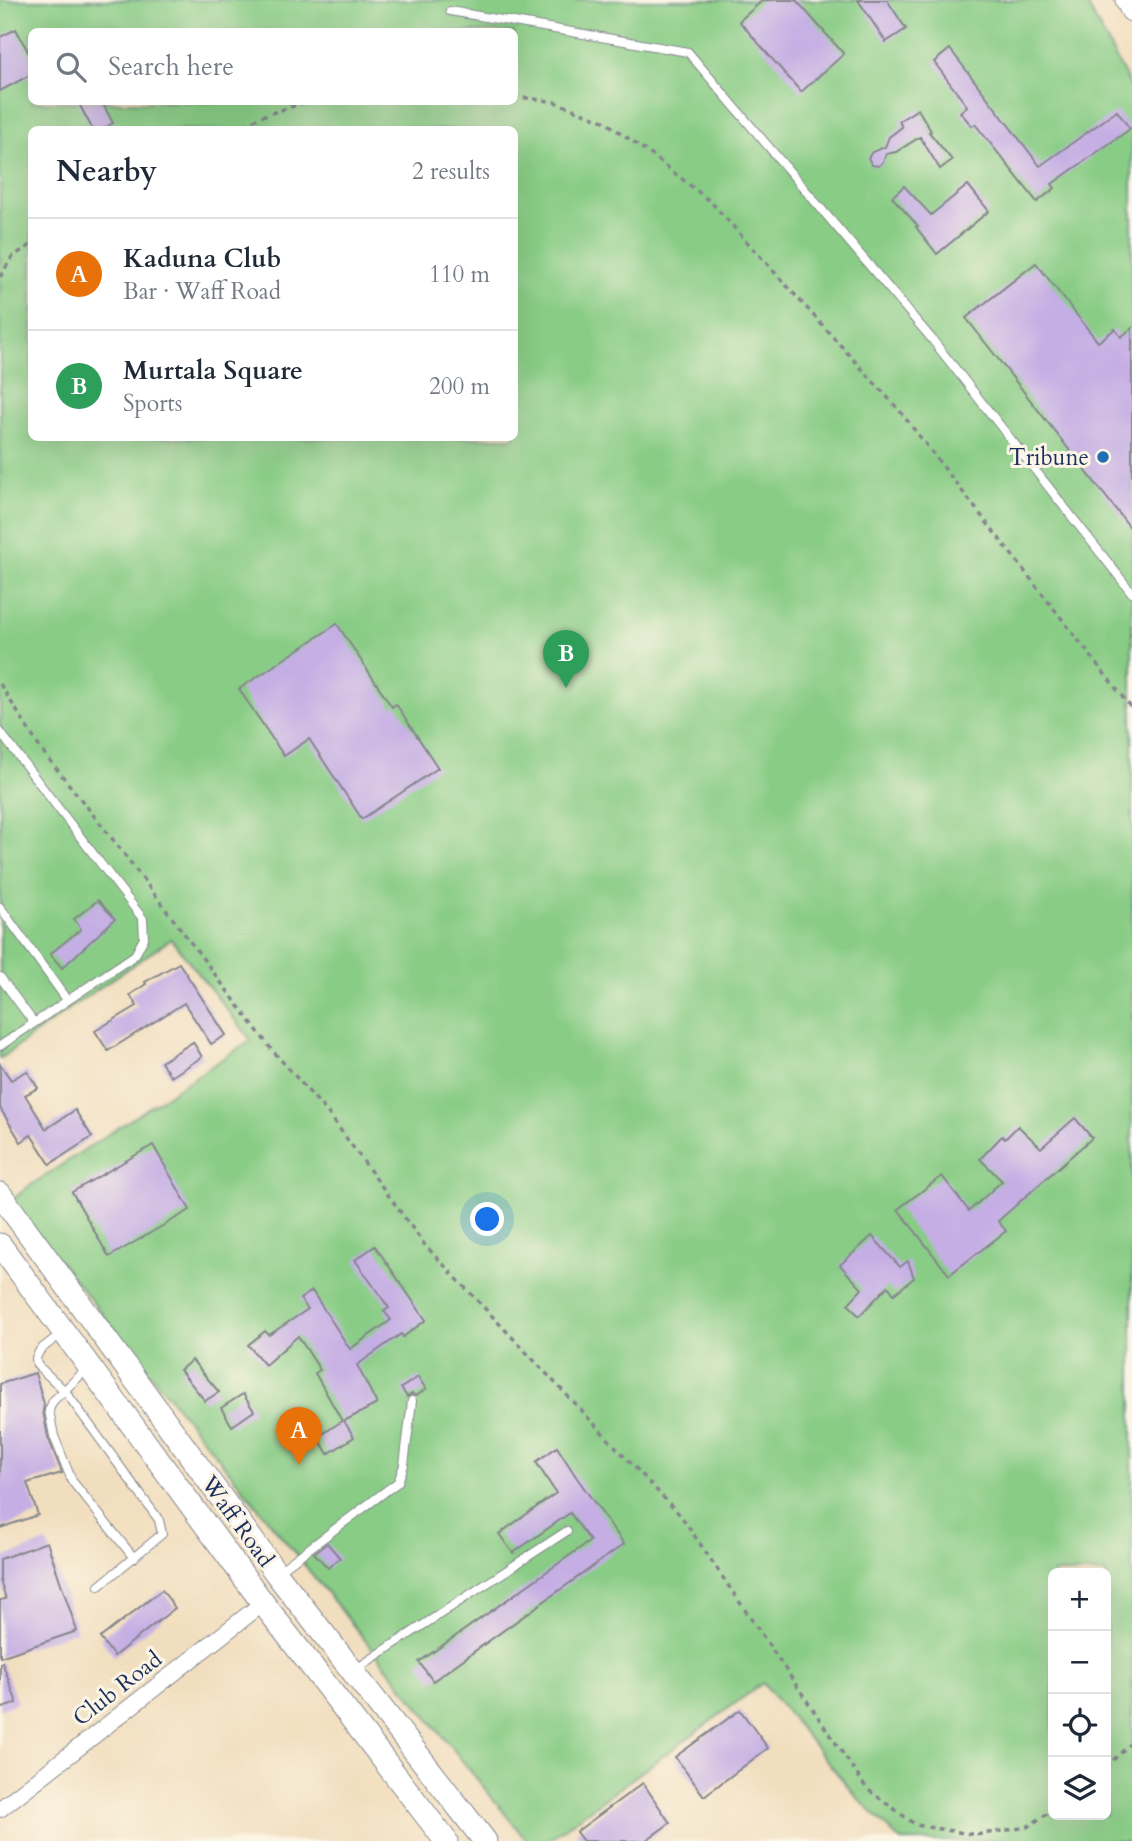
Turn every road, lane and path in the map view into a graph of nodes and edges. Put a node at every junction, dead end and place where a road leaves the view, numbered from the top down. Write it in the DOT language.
graph roads {
  1 [pos="1127,0"];
  2 [pos="1132,10"];
  3 [pos="450,11"];
  4 [pos="518,97"];
  5 [pos="297,105"];
  6 [pos="243,126"];
  7 [pos="28,247"];
  8 [pos="0,277"];
  9 [pos="1132,593"];
  10 [pos="0,684"];
  11 [pos="1132,709"];
  12 [pos="0,732"];
  13 [pos="0,907"];
  14 [pos="0,976"];
  15 [pos="68,1000"];
  16 [pos="34,1023"];
  17 [pos="0,1046"];
  18 [pos="0,1194"];
  19 [pos="0,1245"];
  20 [pos="64,1331"];
  21 [pos="90,1366"];
  22 [pos="65,1391"];
  23 [pos="412,1401"];
  24 [pos="567,1531"];
  25 [pos="134,1558"];
  26 [pos="276,1573"];
  27 [pos="99,1586"];
  28 [pos="263,1603"];
  29 [pos="354,1671"];
  30 [pos="1132,1742"];
  31 [pos="1111,1762"];
  32 [pos="0,1810"];
  33 [pos="1048,1813"];
  34 [pos="446,1841"];
  35 [pos="485,1841"];
  1 -- 2 [label="street"];
  3 -- 9 [label="lane"];
  4 -- 11 [label="path"];
  5 -- 6 [label="path"];
  7 -- 8 [label="path"];
  10 -- 33 [label="path"];
  12 -- 15 [label="lane"];
  13 -- 15 [label="lane"];
  14 -- 16 [label="lane"];
  15 -- 16 [label="lane"];
  16 -- 17 [label="lane"];
  18 -- 26 [label="street, Waff Road"];
  19 -- 20 [label="street, Waff Road"];
  20 -- 21 [label="street, Waff Road"];
  20 -- 22 [label="lane"];
  21 -- 22 [label="lane"];
  21 -- 28 [label="street, Waff Road"];
  22 -- 25 [label="lane"];
  22 -- 25 [label="lane"];
  23 -- 26 [label="lane"];
  24 -- 29 [label="lane"];
  25 -- 27 [label="lane"];
  26 -- 29 [label="street, Waff Road"];
  28 -- 32 [label="street, Club Road"];
  28 -- 34 [label="street, Waff Road"];
  29 -- 35 [label="street, Waff Road"];
  30 -- 31 [label="path"];
}
